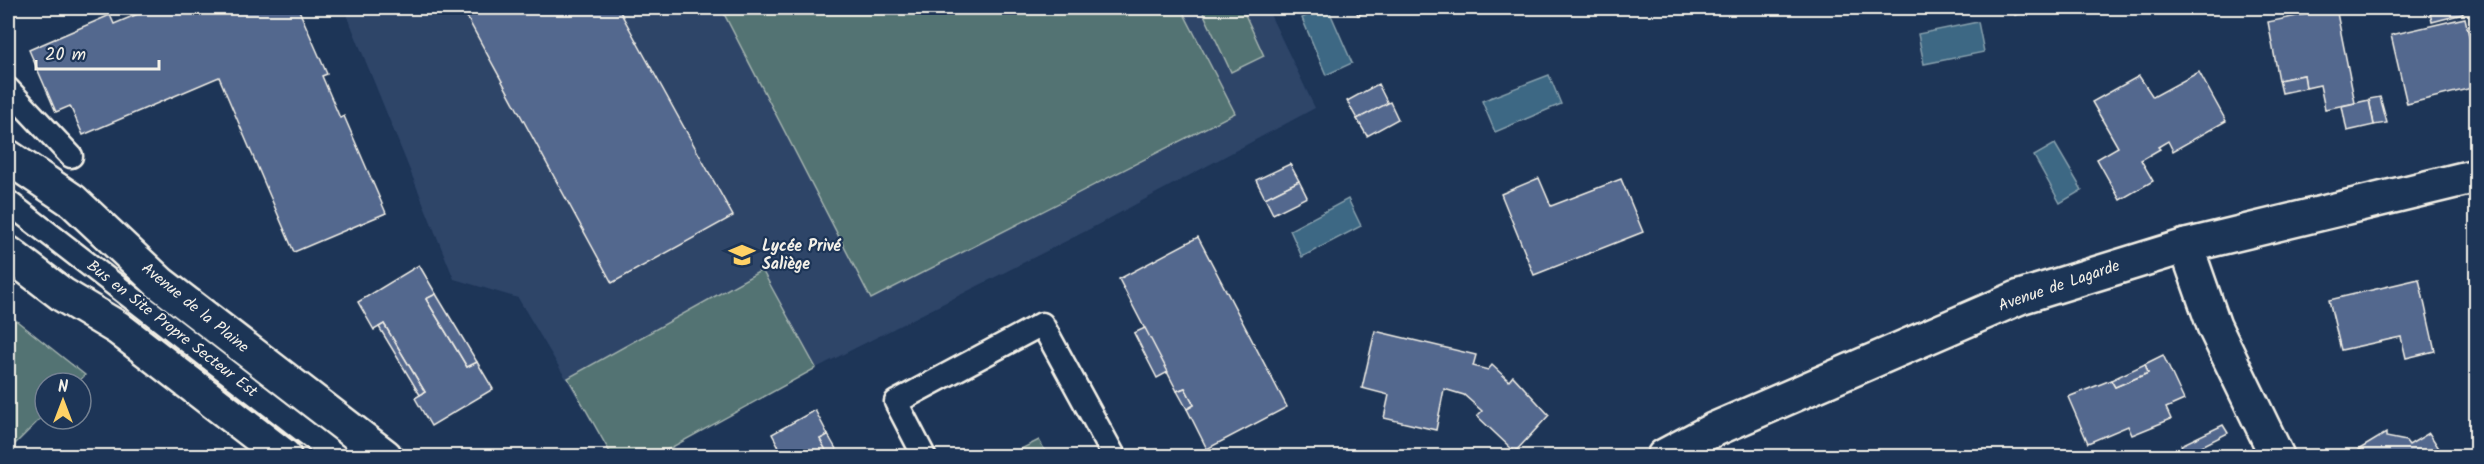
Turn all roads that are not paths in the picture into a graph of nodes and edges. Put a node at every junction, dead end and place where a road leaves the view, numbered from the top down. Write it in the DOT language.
graph roads {
  1 [pos="8,89"];
  2 [pos="72,156"];
  3 [pos="8,157"];
  4 [pos="2476,176"];
  5 [pos="8,202"];
  6 [pos="2186,246"];
  7 [pos="8,253"];
  8 [pos="284,456"];
  9 [pos="336,456"];
  10 [pos="385,456"];
  11 [pos="924,456"];
  12 [pos="1114,456"];
  13 [pos="1664,456"];
  14 [pos="2277,456"];
  1 -- 2 [label="lane"];
  3 -- 10 [label="street, Avenue de la Plaine"];
  4 -- 6 [label="street, Avenue de Lagarde"];
  5 -- 9 [label="lane, Bus en Site Propre Secteur Est"];
  6 -- 13 [label="street, Avenue de Lagarde"];
  6 -- 14 [label="street"];
  7 -- 8 [label="street"];
  11 -- 12 [label="lane"];
}
